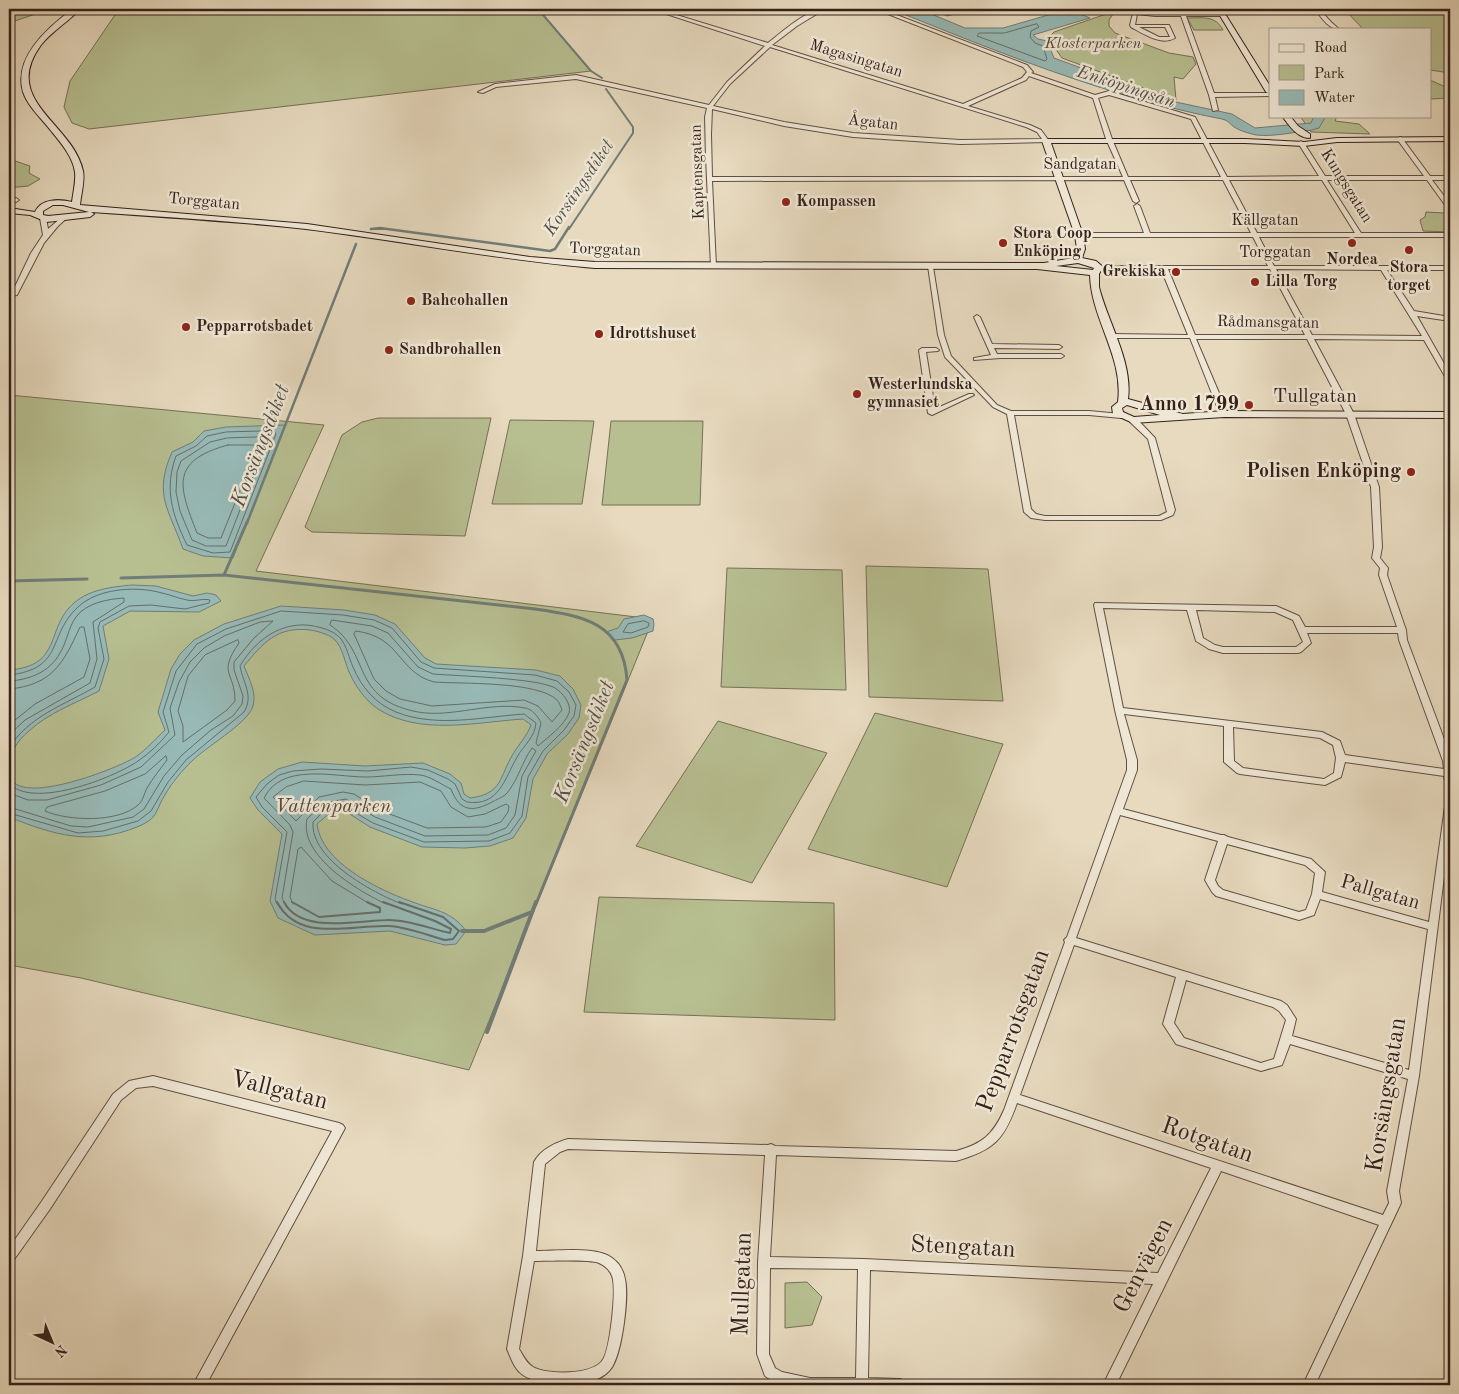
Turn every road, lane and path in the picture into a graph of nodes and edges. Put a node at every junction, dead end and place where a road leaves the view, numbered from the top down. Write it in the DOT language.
graph roads {
  1 [pos="77,9"];
  2 [pos="653,9"];
  3 [pos="823,9"];
  4 [pos="877,9"];
  5 [pos="1113,9"];
  6 [pos="1186,9"];
  7 [pos="1317,9"];
  8 [pos="1221,12"];
  9 [pos="1134,13"];
  10 [pos="1187,15"];
  11 [pos="1133,26"];
  12 [pos="1335,28"];
  13 [pos="768,45"];
  14 [pos="1029,73"];
  15 [pos="481,92"];
  16 [pos="1269,92"];
  17 [pos="1269,94"];
  18 [pos="1212,95"];
  19 [pos="1095,97"];
  20 [pos="963,106"];
  21 [pos="711,107"];
  22 [pos="1215,110"];
  23 [pos="1300,136"];
  24 [pos="1400,139"];
  25 [pos="1450,139"];
  26 [pos="1046,141"];
  27 [pos="1110,141"];
  28 [pos="1206,141"];
  29 [pos="1059,178"];
  30 [pos="1325,178"];
  31 [pos="1429,178"];
  32 [pos="1450,178"];
  33 [pos="710,179"];
  34 [pos="1128,179"];
  35 [pos="1225,179"];
  36 [pos="76,187"];
  37 [pos="1442,197"];
  38 [pos="1450,197"];
  39 [pos="9,200"];
  40 [pos="16,200"];
  41 [pos="49,205"];
  42 [pos="77,206"];
  43 [pos="1450,208"];
  44 [pos="9,210"];
  45 [pos="115,212"];
  46 [pos="40,217"];
  47 [pos="67,217"];
  48 [pos="1079,235"];
  49 [pos="1148,235"];
  50 [pos="1254,235"];
  51 [pos="1450,235"];
  52 [pos="1360,236"];
  53 [pos="46,237"];
  54 [pos="1081,249"];
  55 [pos="713,266"];
  56 [pos="1075,266"];
  57 [pos="930,267"];
  58 [pos="1095,267"];
  59 [pos="1164,268"];
  60 [pos="1271,268"];
  61 [pos="1383,268"];
  62 [pos="1450,268"];
  63 [pos="1093,286"];
  64 [pos="14,296"];
  65 [pos="1412,313"];
  66 [pos="977,317"];
  67 [pos="1450,319"];
  68 [pos="1111,336"];
  69 [pos="1191,336"];
  70 [pos="1310,337"];
  71 [pos="1426,338"];
  72 [pos="990,346"];
  73 [pos="1059,346"];
  74 [pos="936,350"];
  75 [pos="1061,356"];
  76 [pos="995,357"];
  77 [pos="976,359"];
  78 [pos="1450,380"];
  79 [pos="1126,392"];
  80 [pos="971,395"];
  81 [pos="1120,409"];
  82 [pos="1145,410"];
  83 [pos="1010,413"];
  84 [pos="1224,414"];
  85 [pos="1350,414"];
  86 [pos="1428,415"];
  87 [pos="1450,415"];
  88 [pos="1450,419"];
  89 [pos="1133,420"];
  90 [pos="1191,608"];
  91 [pos="1302,630"];
  92 [pos="1402,630"];
  93 [pos="1119,710"];
  94 [pos="1228,724"];
  95 [pos="1341,758"];
  96 [pos="1448,773"];
  97 [pos="1450,790"];
  98 [pos="1450,794"];
  99 [pos="1118,811"];
  100 [pos="1224,838"];
  101 [pos="1318,894"];
  102 [pos="1433,927"];
  103 [pos="1069,940"];
  104 [pos="1182,975"];
  105 [pos="1286,1039"];
  106 [pos="1414,1076"];
  107 [pos="1014,1097"];
  108 [pos="771,1149"];
  109 [pos="1217,1167"];
  110 [pos="1387,1222"];
  111 [pos="529,1256"];
  112 [pos="9,1257"];
  113 [pos="764,1262"];
  114 [pos="864,1264"];
  115 [pos="1160,1279"];
  116 [pos="560,1382"];
  117 [pos="862,1383"];
  118 [pos="812,1384"];
  119 [pos="199,1385"];
  120 [pos="900,1385"];
  121 [pos="1109,1385"];
  122 [pos="1309,1385"];
  1 -- 36 [label="street"];
  2 -- 13 [label="street, Magasingatan"];
  3 -- 13 [label="street, Kaptensgatan"];
  4 -- 14 [label="street"];
  5 -- 9 [label="street"];
  6 -- 10 [label="street"];
  7 -- 12 [label="street"];
  8 -- 10 [label="street"];
  8 -- 16 [label="street"];
  9 -- 10 [label="street"];
  9 -- 11 [label="street"];
  10 -- 18 [label="street"];
  11 -- 11 [label="street"];
  13 -- 20 [label="street, Magasingatan"];
  13 -- 21 [label="street, Kaptensgatan"];
  14 -- 19 [label="street"];
  14 -- 20 [label="street"];
  15 -- 21 [label="street, Ågatan"];
  17 -- 18 [label="street"];
  18 -- 22 [label="street"];
  19 -- 27 [label="street"];
  19 -- 28 [label="street"];
  20 -- 26 [label="street, Magasingatan"];
  21 -- 26 [label="street, Ågatan"];
  21 -- 33 [label="street, Kaptensgatan"];
  23 -- 24 [label="street, Ågatan"];
  23 -- 28 [label="street, Ågatan"];
  23 -- 30 [label="street, Kungsgatan"];
  24 -- 25 [label="street, Ågatan"];
  24 -- 31 [label="street"];
  26 -- 27 [label="street, Ågatan"];
  26 -- 29 [label="street"];
  27 -- 28 [label="street, Ågatan"];
  27 -- 34 [label="street"];
  28 -- 35 [label="street"];
  29 -- 33 [label="street, Sandgatan"];
  29 -- 34 [label="street, Sandgatan"];
  29 -- 48 [label="street"];
  30 -- 31 [label="street, Sandgatan"];
  30 -- 35 [label="street, Sandgatan"];
  30 -- 52 [label="street, Kungsgatan"];
  31 -- 32 [label="street, Sandgatan"];
  31 -- 37 [label="street"];
  33 -- 55 [label="street, Kaptensgatan"];
  34 -- 35 [label="street, Sandgatan"];
  34 -- 49 [label="street"];
  35 -- 50 [label="street"];
  36 -- 41 [label="street"];
  36 -- 42 [label="street"];
  37 -- 38 [label="street"];
  37 -- 43 [label="street"];
  39 -- 40 [label="street"];
  41 -- 42 [label="street, Torggatan"];
  41 -- 44 [label="street, Torggatan"];
  41 -- 46 [label="street"];
  42 -- 45 [label="street, Torggatan"];
  42 -- 47 [label="street"];
  44 -- 46 [label="street, Torggatan"];
  45 -- 47 [label="street, Torggatan"];
  45 -- 55 [label="street, Torggatan"];
  46 -- 47 [label="street, Torggatan"];
  46 -- 53 [label="street"];
  47 -- 53 [label="street"];
  48 -- 49 [label="street, Källgatan"];
  48 -- 54 [label="street"];
  49 -- 50 [label="street, Källgatan"];
  50 -- 52 [label="street, Källgatan"];
  50 -- 60 [label="street"];
  51 -- 52 [label="street, Källgatan"];
  53 -- 64 [label="street"];
  54 -- 56 [label="street"];
  54 -- 58 [label="street"];
  55 -- 57 [label="street, Torggatan"];
  56 -- 57 [label="street, Torggatan"];
  56 -- 58 [label="street, Torggatan"];
  56 -- 63 [label="street"];
  57 -- 83 [label="street"];
  58 -- 59 [label="street, Torggatan"];
  58 -- 63 [label="street"];
  59 -- 60 [label="street, Torggatan"];
  59 -- 69 [label="street"];
  60 -- 61 [label="street, Torggatan"];
  60 -- 70 [label="street"];
  61 -- 62 [label="street, Torggatan"];
  61 -- 65 [label="street"];
  63 -- 68 [label="street"];
  65 -- 67 [label="street"];
  65 -- 71 [label="street"];
  66 -- 72 [label="street"];
  68 -- 69 [label="street, Rådmansgatan"];
  68 -- 79 [label="street"];
  69 -- 70 [label="street, Rådmansgatan"];
  69 -- 84 [label="street"];
  70 -- 71 [label="street, Rådmansgatan"];
  70 -- 85 [label="street"];
  71 -- 78 [label="street"];
  72 -- 73 [label="street"];
  72 -- 76 [label="street"];
  74 -- 80 [label="street"];
  75 -- 76 [label="street"];
  76 -- 77 [label="street"];
  79 -- 81 [label="street"];
  79 -- 82 [label="street"];
  81 -- 82 [label="street"];
  81 -- 83 [label="street"];
  81 -- 89 [label="street"];
  82 -- 84 [label="street, Tullgatan"];
  82 -- 89 [label="street"];
  83 -- 89 [label="street"];
  84 -- 85 [label="street, Tullgatan"];
  85 -- 86 [label="street, Tullgatan"];
  85 -- 92 [label="street"];
  86 -- 87 [label="street, Tullgatan"];
  86 -- 88 [label="street"];
  90 -- 91 [label="street"];
  90 -- 91 [label="street"];
  90 -- 93 [label="street, Pepparrotsgatan"];
  91 -- 92 [label="street"];
  92 -- 96 [label="street"];
  93 -- 94 [label="street"];
  93 -- 99 [label="street, Pepparrotsgatan"];
  94 -- 95 [label="street"];
  94 -- 95 [label="street"];
  95 -- 96 [label="street"];
  96 -- 97 [label="street"];
  98 -- 102 [label="street, Korsängsgatan"];
  99 -- 100 [label="street, Pallgatan"];
  99 -- 103 [label="street, Pepparrotsgatan"];
  100 -- 101 [label="street, Pallgatan"];
  100 -- 101 [label="street, Pallgatan"];
  101 -- 102 [label="street, Pallgatan"];
  102 -- 106 [label="street, Korsängsgatan"];
  103 -- 104 [label="street"];
  103 -- 107 [label="street, Pepparrotsgatan"];
  104 -- 105 [label="street"];
  104 -- 105 [label="street"];
  105 -- 106 [label="street"];
  106 -- 110 [label="street, Korsängsgatan"];
  107 -- 108 [label="street, Pepparrotsgatan"];
  107 -- 109 [label="street, Rotgatan"];
  108 -- 111 [label="street, Pepparrotsgatan"];
  108 -- 113 [label="street, Mullgatan"];
  109 -- 110 [label="street, Rotgatan"];
  109 -- 115 [label="street, Genvägen"];
  110 -- 122 [label="street, Korsängsgatan"];
  111 -- 116 [label="street"];
  111 -- 116 [label="street"];
  112 -- 119 [label="street, Vallgatan"];
  113 -- 114 [label="street, Stengatan"];
  113 -- 118 [label="street, Mullgatan"];
  114 -- 115 [label="street, Stengatan"];
  114 -- 117 [label="street"];
  115 -- 121 [label="street, Genvägen"];
  117 -- 118 [label="street"];
  117 -- 120 [label="street"];
}
